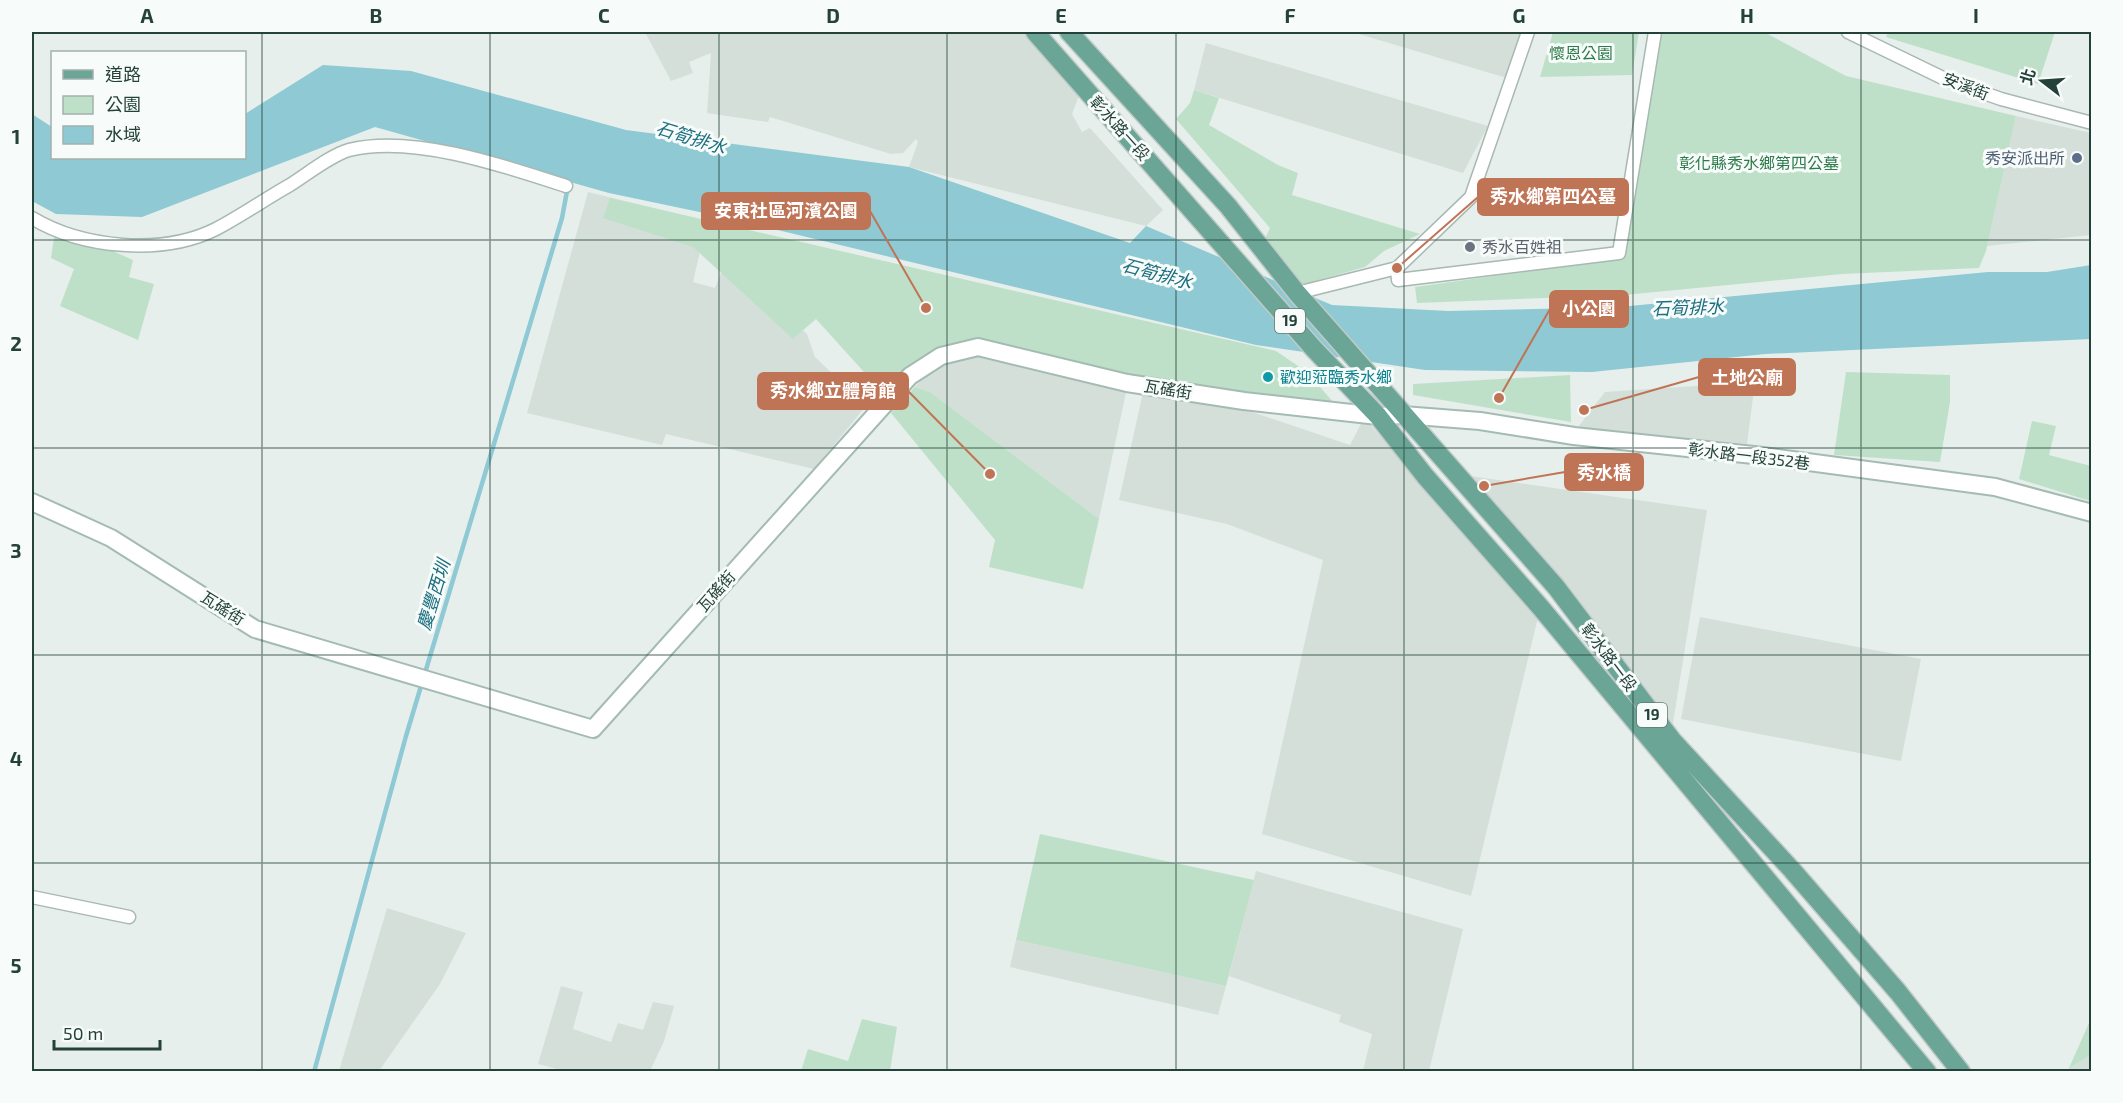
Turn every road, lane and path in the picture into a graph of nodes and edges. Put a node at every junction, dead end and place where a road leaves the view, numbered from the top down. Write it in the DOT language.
graph roads {
  1 [pos="1035,32"];
  2 [pos="1069,32"];
  3 [pos="1528,32"];
  4 [pos="1655,32"];
  5 [pos="1848,32"];
  6 [pos="2091,123"];
  7 [pos="566,186"];
  8 [pos="32,218"];
  9 [pos="1397,267"];
  10 [pos="1297,293"];
  11 [pos="1403,415"];
  12 [pos="1378,416"];
  13 [pos="32,502"];
  14 [pos="2091,513"];
  15 [pos="32,897"];
  16 [pos="129,917"];
  17 [pos="1928,1071"];
  18 [pos="1961,1071"];
  1 -- 12 [label="main road, 彰水路一段 / 19"];
  2 -- 10 [label="main road, 彰水路一段 / 19"];
  3 -- 9 [label="street"];
  4 -- 9 [label="street"];
  5 -- 6 [label="street, 安溪街"];
  7 -- 8 [label="street"];
  9 -- 10 [label="street"];
  10 -- 11 [label="main road, 彰水路一段 / 19"];
  11 -- 12 [label="street, 瓦磘街"];
  11 -- 14 [label="street, 彰水路一段352巷"];
  11 -- 18 [label="main road, 彰水路一段 / 19"];
  12 -- 13 [label="street, 瓦磘街"];
  12 -- 17 [label="main road, 彰水路一段 / 19"];
  15 -- 16 [label="street"];
}
